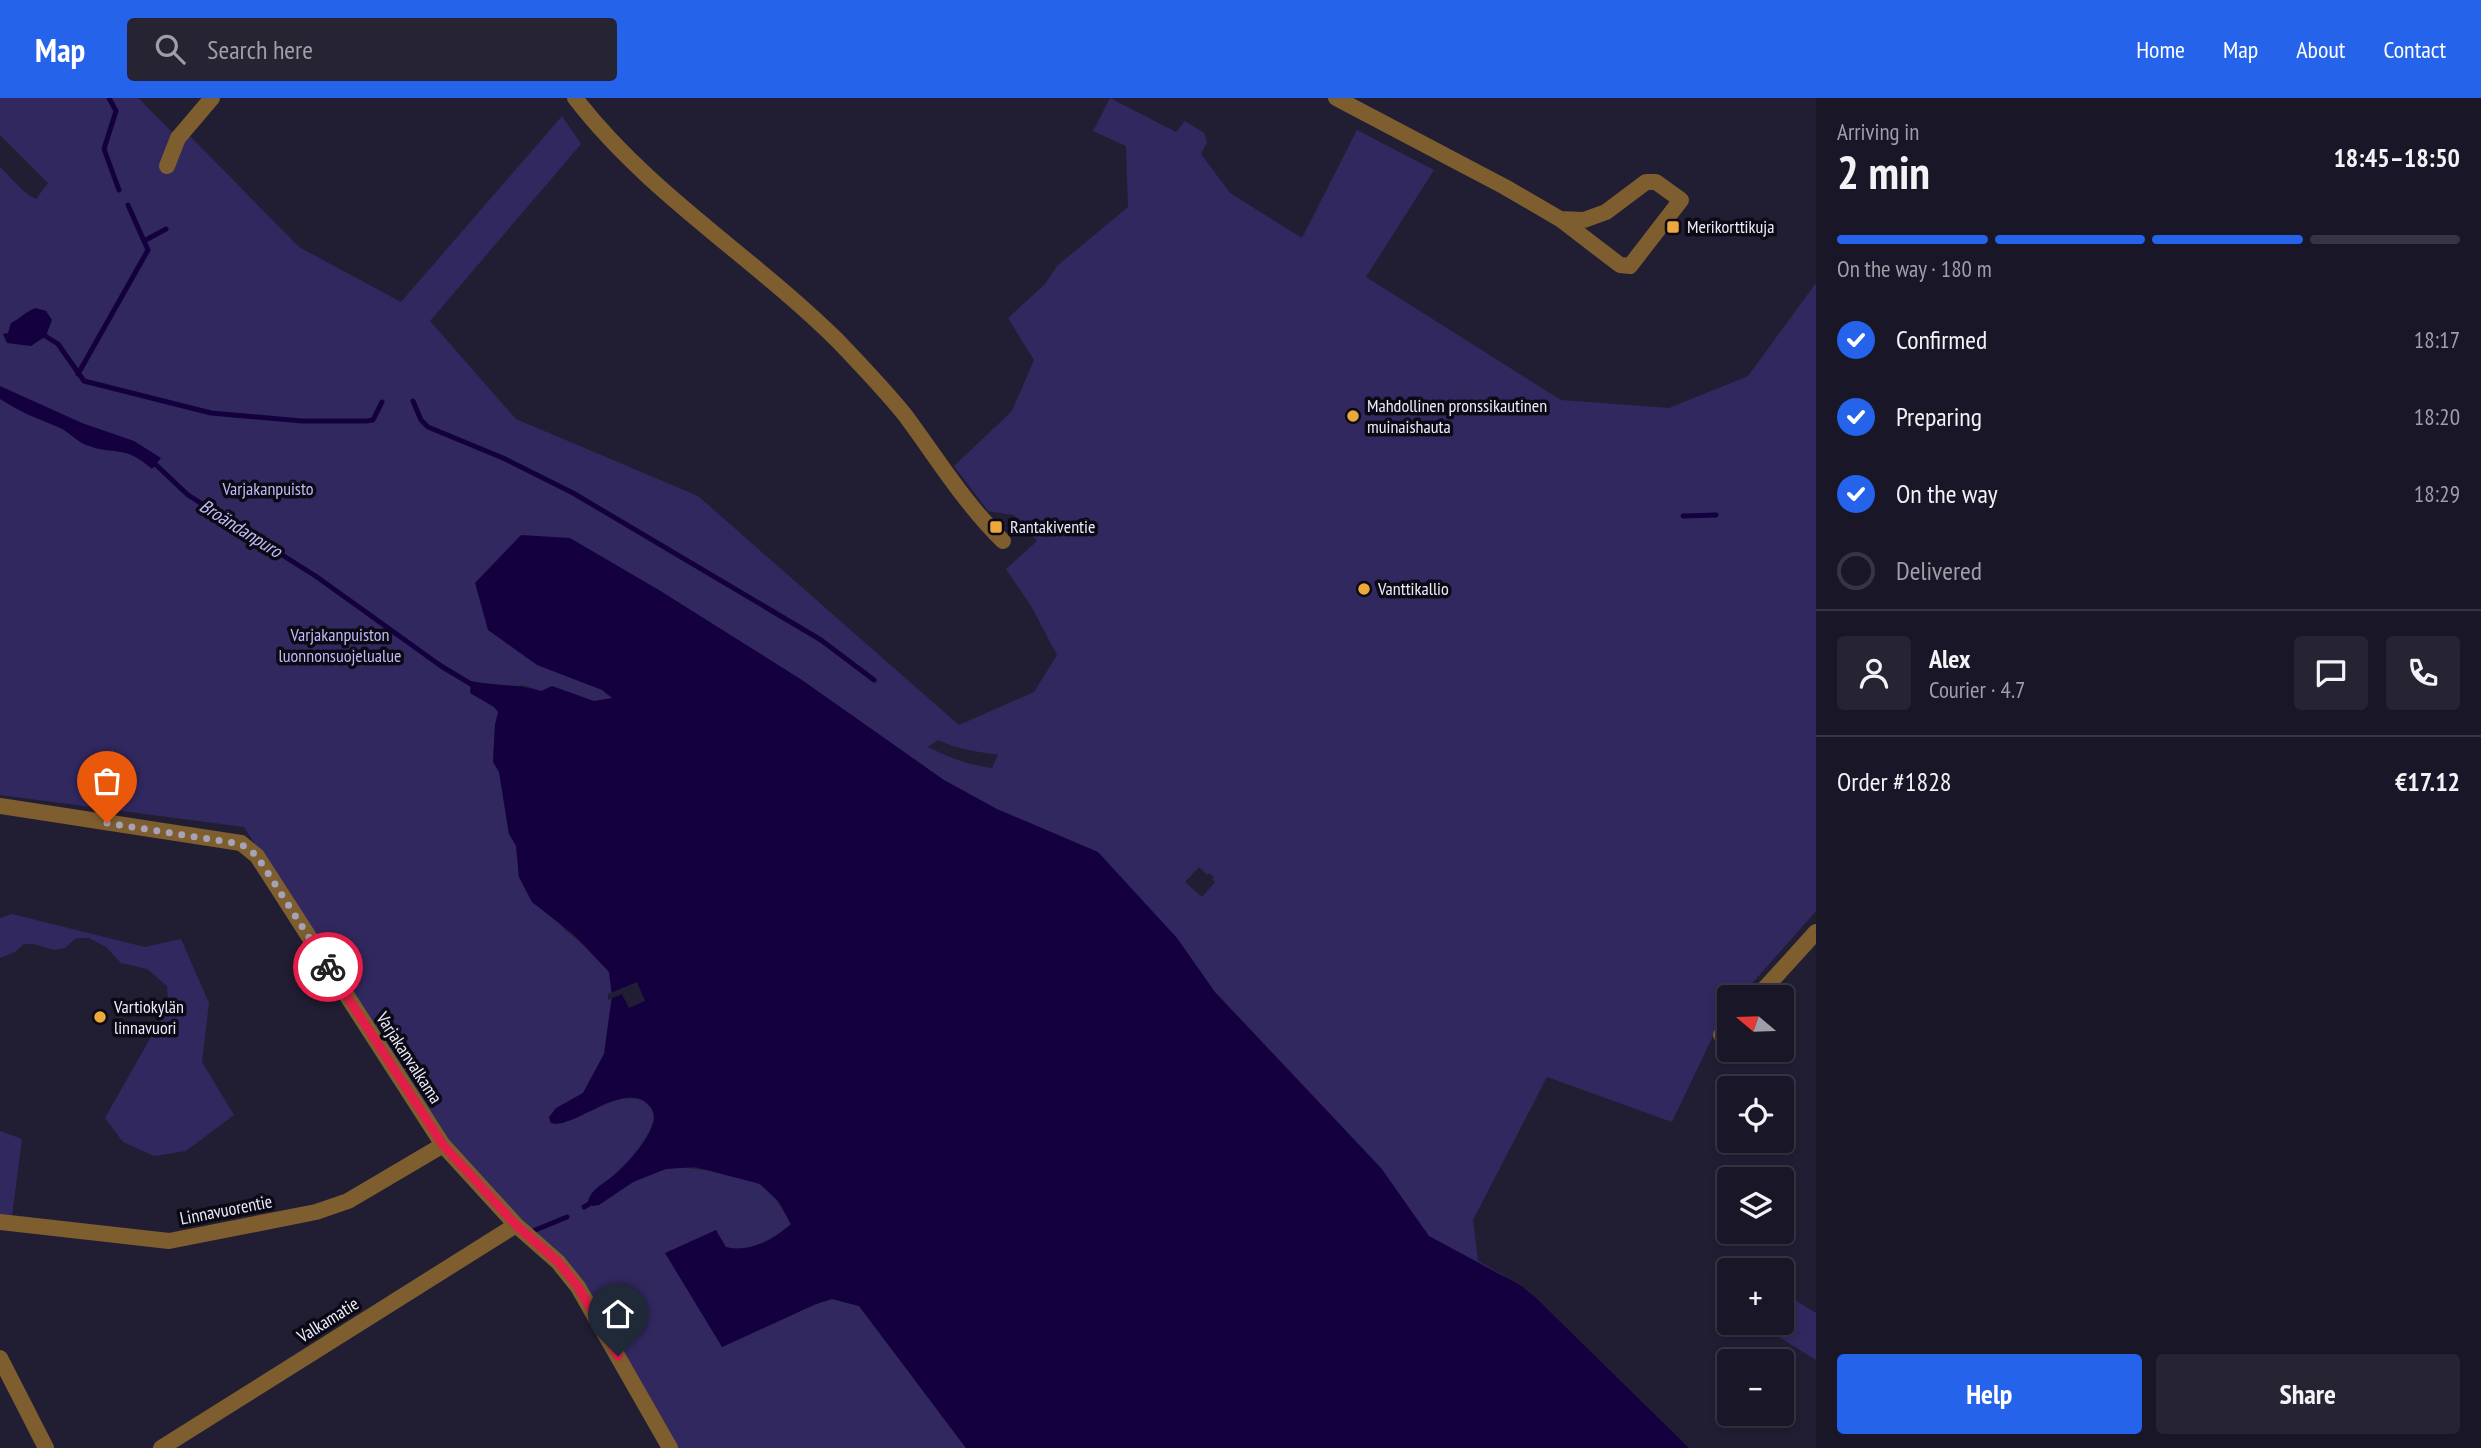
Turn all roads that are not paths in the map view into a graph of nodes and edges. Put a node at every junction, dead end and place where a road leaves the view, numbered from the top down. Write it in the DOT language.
graph roads {
  1 [pos="212,98"];
  2 [pos="575,98"];
  3 [pos="1336,98"];
  4 [pos="167,166"];
  5 [pos="1560,219"];
  6 [pos="1003,541"];
  7 [pos="0,806"];
  8 [pos="1816,932"];
  9 [pos="1768,985"];
  10 [pos="443,1145"];
  11 [pos="0,1222"];
  12 [pos="516,1225"];
  13 [pos="0,1358"];
  14 [pos="46,1448"];
  15 [pos="161,1448"];
  16 [pos="670,1448"];
  1 -- 4 [label="street"];
  2 -- 6 [label="street"];
  3 -- 5 [label="street"];
  5 -- 5 [label="street"];
  7 -- 10 [label="street, Varjakanvalkama"];
  8 -- 9 [label="street"];
  10 -- 11 [label="street, Linnavuorentie"];
  10 -- 12 [label="street, Varjakanvalkama"];
  12 -- 15 [label="street, Valkamatie"];
  12 -- 16 [label="street, Varjakanvalkama"];
  13 -- 14 [label="street"];
}
